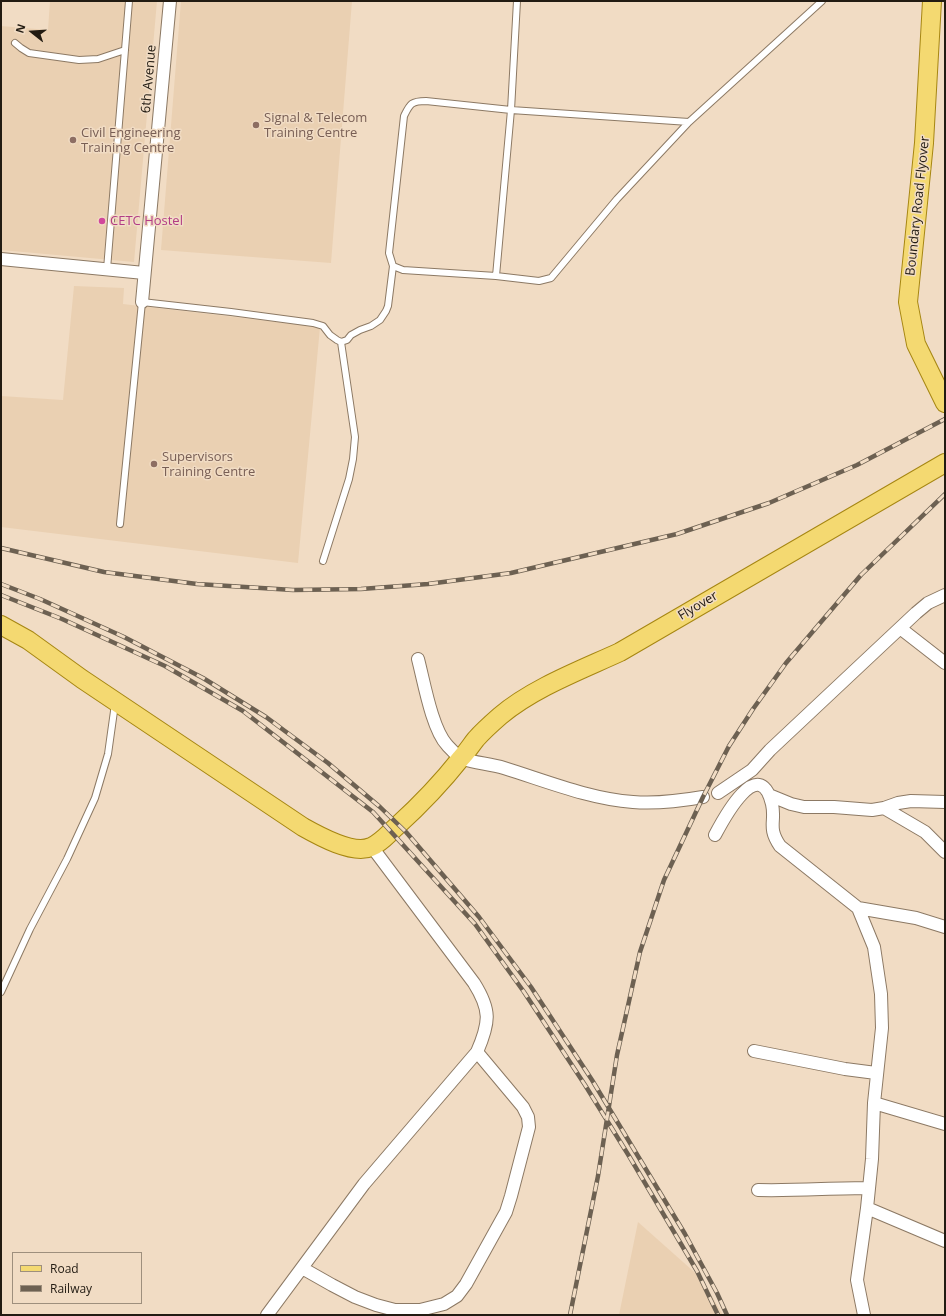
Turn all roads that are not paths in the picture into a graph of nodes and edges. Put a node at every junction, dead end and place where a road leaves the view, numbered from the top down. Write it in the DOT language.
graph roads {
  1 [pos="129,1"];
  2 [pos="170,1"];
  3 [pos="517,1"];
  4 [pos="822,1"];
  5 [pos="932,1"];
  6 [pos="15,43"];
  7 [pos="125,50"];
  8 [pos="511,110"];
  9 [pos="689,122"];
  10 [pos="1,259"];
  11 [pos="393,266"];
  12 [pos="107,269"];
  13 [pos="144,273"];
  14 [pos="496,276"];
  15 [pos="142,302"];
  16 [pos="341,342"];
  17 [pos="945,403"];
  18 [pos="945,463"];
  19 [pos="120,524"];
  20 [pos="323,561"];
  21 [pos="945,595"];
  22 [pos="1,625"];
  23 [pos="900,628"];
  24 [pos="418,659"];
  25 [pos="945,663"];
  26 [pos="115,702"];
  27 [pos="461,758"];
  28 [pos="718,793"];
  29 [pos="769,795"];
  30 [pos="703,797"];
  31 [pos="945,802"];
  32 [pos="884,808"];
  33 [pos="715,835"];
  34 [pos="372,847"];
  35 [pos="945,852"];
  36 [pos="858,908"];
  37 [pos="945,927"];
  38 [pos="1,992"];
  39 [pos="754,1051"];
  40 [pos="477,1052"];
  41 [pos="876,1073"];
  42 [pos="874,1103"];
  43 [pos="945,1124"];
  44 [pos="869,1188"];
  45 [pos="758,1190"];
  46 [pos="867,1208"];
  47 [pos="945,1241"];
  48 [pos="302,1268"];
  49 [pos="267,1315"];
  50 [pos="864,1315"];
  1 -- 7 [label="lane"];
  2 -- 13 [label="street, 6th Avenue"];
  3 -- 8 [label="lane"];
  4 -- 9 [label="lane"];
  5 -- 17 [label="main road, Boundary Road Flyover"];
  6 -- 7 [label="lane"];
  7 -- 12 [label="lane"];
  8 -- 9 [label="lane"];
  8 -- 11 [label="lane"];
  8 -- 14 [label="lane"];
  9 -- 14 [label="lane"];
  10 -- 12 [label="street"];
  11 -- 14 [label="lane"];
  11 -- 16 [label="lane"];
  12 -- 13 [label="street"];
  13 -- 15 [label="street, 6th Avenue"];
  15 -- 16 [label="lane"];
  15 -- 19 [label="lane"];
  16 -- 20 [label="lane"];
  18 -- 27 [label="main road, Flyover"];
  21 -- 23 [label="street"];
  22 -- 26 [label="main road"];
  23 -- 25 [label="street"];
  23 -- 28 [label="street"];
  24 -- 27 [label="street"];
  26 -- 34 [label="main road"];
  26 -- 38 [label="lane"];
  27 -- 30 [label="street"];
  27 -- 34 [label="main road, Flyover"];
  29 -- 32 [label="street"];
  29 -- 33 [label="street"];
  29 -- 36 [label="street"];
  31 -- 32 [label="street"];
  32 -- 35 [label="street"];
  34 -- 40 [label="street"];
  36 -- 37 [label="street"];
  36 -- 41 [label="street"];
  39 -- 41 [label="street"];
  40 -- 48 [label="street"];
  40 -- 48 [label="street"];
  41 -- 42 [label="street"];
  42 -- 43 [label="street"];
  42 -- 44 [label="street"];
  44 -- 45 [label="street"];
  44 -- 46 [label="street"];
  46 -- 47 [label="street"];
  46 -- 50 [label="street"];
  48 -- 49 [label="street"];
}
